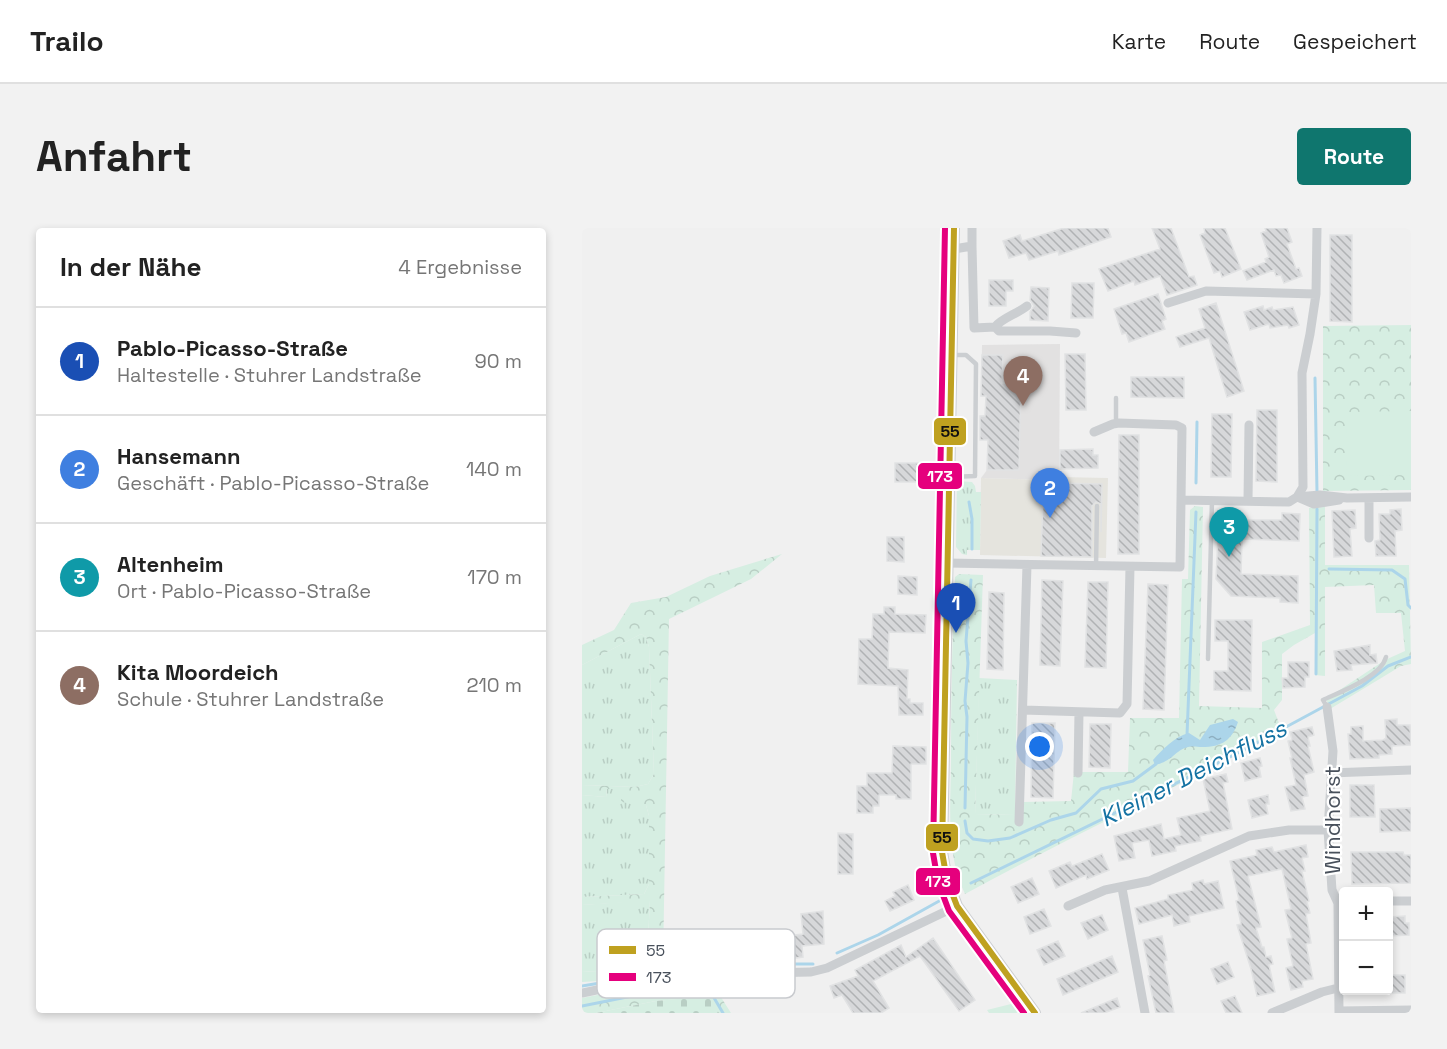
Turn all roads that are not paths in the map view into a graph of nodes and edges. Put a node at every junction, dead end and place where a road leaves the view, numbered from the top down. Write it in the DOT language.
graph roads {
  1 [pos="954,228"];
  2 [pos="972,228"];
  3 [pos="1317,228"];
  4 [pos="972,246"];
  5 [pos="954,249"];
  6 [pos="1316,294"];
  7 [pos="1168,303"];
  8 [pos="1027,306"];
  9 [pos="995,327"];
  10 [pos="1076,333"];
  11 [pos="952,355"];
  12 [pos="1116,398"];
  13 [pos="1116,424"];
  14 [pos="1249,425"];
  15 [pos="1094,432"];
  16 [pos="950,477"];
  17 [pos="1297,497"];
  18 [pos="1411,497"];
  19 [pos="1369,498"];
  20 [pos="1181,500"];
  21 [pos="1212,500"];
  22 [pos="1248,500"];
  23 [pos="1097,506"];
  24 [pos="1369,538"];
  25 [pos="947,563"];
  26 [pos="1027,565"];
  27 [pos="1096,567"];
  28 [pos="1130,567"];
  29 [pos="1386,657"];
  30 [pos="1208,659"];
  31 [pos="1325,703"];
  32 [pos="1023,710"];
  33 [pos="1079,711"];
  34 [pos="1411,770"];
  35 [pos="1078,773"];
  36 [pos="1330,773"];
  37 [pos="1019,822"];
  38 [pos="1328,830"];
  39 [pos="1122,888"];
  40 [pos="1339,900"];
  41 [pos="1393,901"];
  42 [pos="1411,901"];
  43 [pos="957,906"];
  44 [pos="1068,906"];
  45 [pos="1340,941"];
  46 [pos="795,972"];
  47 [pos="1338,988"];
  48 [pos="597,990"];
  49 [pos="582,993"];
  50 [pos="1411,1010"];
  51 [pos="1339,1012"];
  52 [pos="1035,1013"];
  53 [pos="1145,1013"];
  54 [pos="1272,1013"];
  1 -- 5 [label="main road"];
  2 -- 4 [label="street"];
  3 -- 6 [label="street"];
  4 -- 5 [label="street"];
  4 -- 9 [label="street"];
  5 -- 11 [label="main road"];
  6 -- 7 [label="street"];
  6 -- 17 [label="street"];
  8 -- 9 [label="street"];
  9 -- 10 [label="street"];
  11 -- 16 [label="main road"];
  11 -- 16 [label="lane"];
  12 -- 13 [label="lane"];
  13 -- 15 [label="street"];
  13 -- 20 [label="street"];
  14 -- 22 [label="street"];
  16 -- 25 [label="main road"];
  17 -- 19 [label="street"];
  17 -- 22 [label="street"];
  18 -- 19 [label="street"];
  19 -- 24 [label="street"];
  20 -- 21 [label="street"];
  20 -- 28 [label="street"];
  21 -- 22 [label="street"];
  21 -- 30 [label="lane"];
  23 -- 27 [label="lane"];
  25 -- 26 [label="street"];
  25 -- 43 [label="main road"];
  26 -- 27 [label="street"];
  26 -- 32 [label="street"];
  27 -- 28 [label="street"];
  28 -- 33 [label="street"];
  29 -- 31 [label="lane"];
  31 -- 36 [label="street, Windhorst"];
  32 -- 33 [label="street"];
  32 -- 37 [label="street"];
  33 -- 35 [label="street"];
  34 -- 36 [label="street"];
  36 -- 38 [label="street, Windhorst"];
  38 -- 39 [label="street"];
  38 -- 40 [label="street, Windhorst"];
  39 -- 44 [label="street"];
  39 -- 53 [label="street"];
  41 -- 42 [label="street"];
  43 -- 46 [label="street"];
  43 -- 52 [label="main road"];
  45 -- 47 [label="street, Windhorst"];
  47 -- 51 [label="street, Windhorst"];
  47 -- 54 [label="street"];
  48 -- 49 [label="street"];
  50 -- 51 [label="street"];
}
